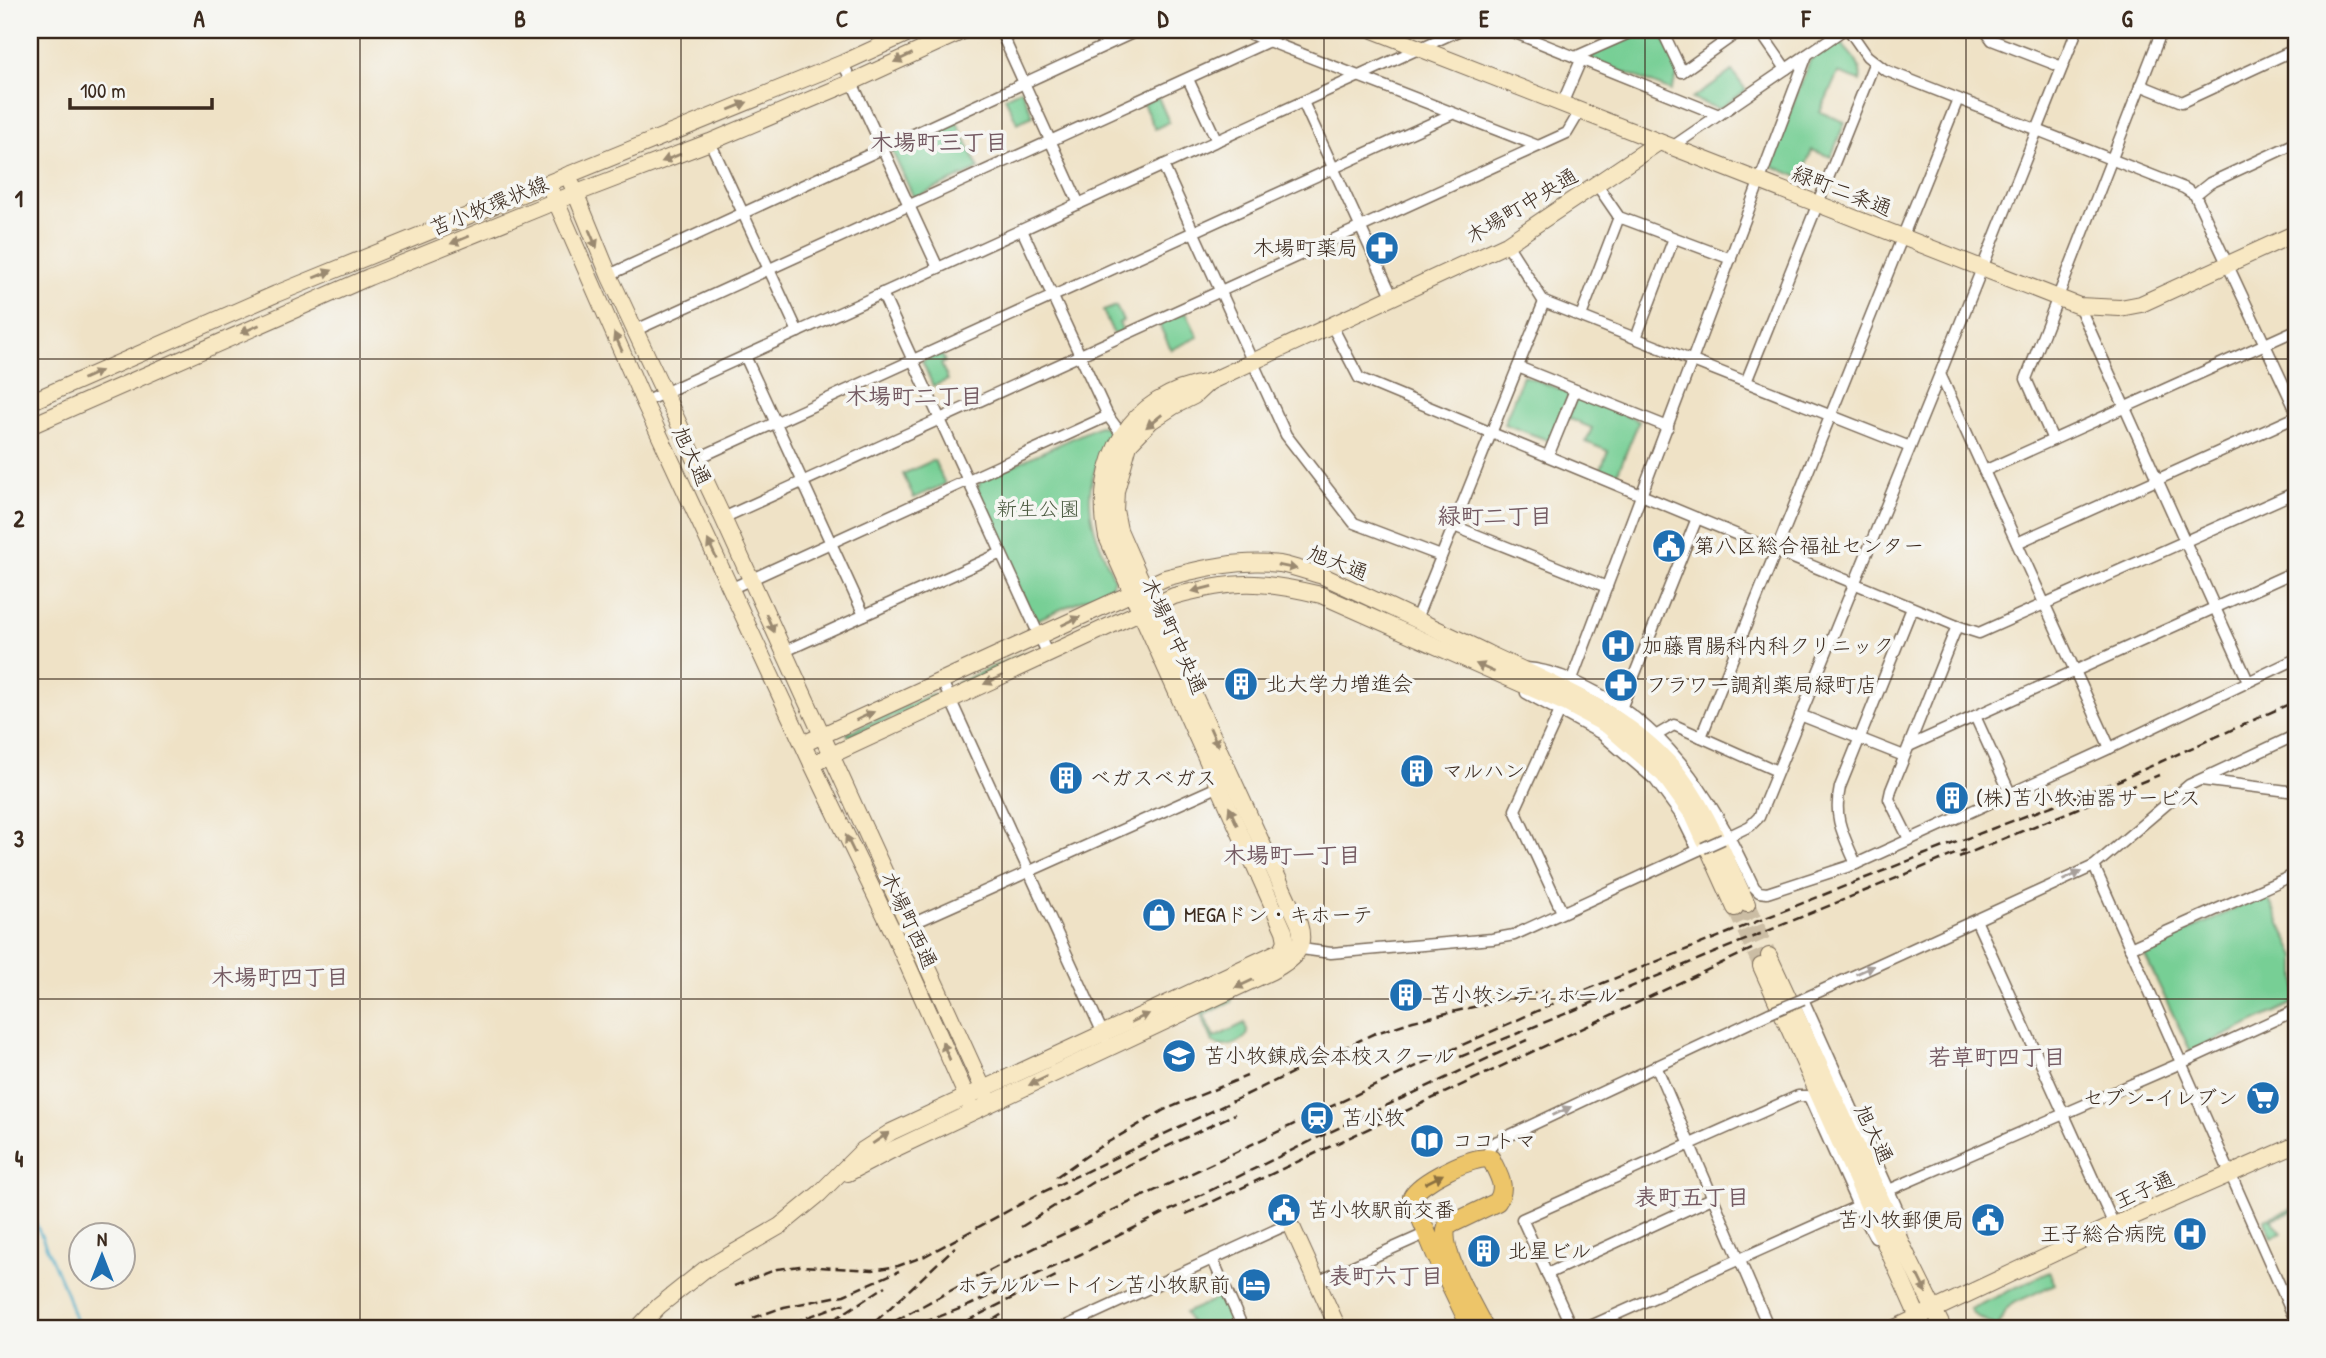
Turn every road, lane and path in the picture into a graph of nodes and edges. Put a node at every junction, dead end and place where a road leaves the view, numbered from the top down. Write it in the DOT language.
graph roads {
  1 [pos="915,30"];
  2 [pos="965,30"];
  3 [pos="999,30"];
  4 [pos="1139,30"];
  5 [pos="1240,30"];
  6 [pos="1274,30"];
  7 [pos="1373,30"];
  8 [pos="1460,30"];
  9 [pos="1508,30"];
  10 [pos="1636,30"];
  11 [pos="1662,30"];
  12 [pos="1741,30"];
  13 [pos="1759,30"];
  14 [pos="1843,30"];
  15 [pos="1849,30"];
  16 [pos="1985,30"];
  17 [pos="2077,30"];
  18 [pos="2162,30"];
  19 [pos="1269,41"];
  20 [pos="1421,48"];
  21 [pos="2296,49"];
  22 [pos="1807,55"];
  23 [pos="1578,58"];
  24 [pos="844,62"];
  25 [pos="1874,64"];
  26 [pos="2062,67"];
  27 [pos="1786,69"];
  28 [pos="1359,76"];
  29 [pos="1188,79"];
  30 [pos="852,82"];
  31 [pos="1024,82"];
  32 [pos="2140,85"];
  33 [pos="1958,99"];
  34 [pos="1303,102"];
  35 [pos="1562,104"];
  36 [pos="1580,111"];
  37 [pos="1452,114"];
  38 [pos="1718,115"];
  39 [pos="2037,130"];
  40 [pos="1051,141"];
  41 [pos="1217,141"];
  42 [pos="710,142"];
  43 [pos="2296,144"];
  44 [pos="1666,145"];
  45 [pos="1538,146"];
  46 [pos="883,149"];
  47 [pos="2111,159"];
  48 [pos="1163,165"];
  49 [pos="1334,168"];
  50 [pos="568,175"];
  51 [pos="1761,182"];
  52 [pos="548,183"];
  53 [pos="1597,185"];
  54 [pos="575,195"];
  55 [pos="2195,195"];
  56 [pos="556,201"];
  57 [pos="1079,204"];
  58 [pos="1818,204"];
  59 [pos="909,206"];
  60 [pos="743,214"];
  61 [pos="1619,217"];
  62 [pos="1361,227"];
  63 [pos="1022,230"];
  64 [pos="1194,232"];
  65 [pos="2296,233"];
  66 [pos="1902,237"];
  67 [pos="1674,238"];
  68 [pos="1507,244"];
  69 [pos="1731,259"];
  70 [pos="2228,264"];
  71 [pos="938,268"];
  72 [pos="1982,268"];
  73 [pos="769,270"];
  74 [pos="608,275"];
  75 [pos="1221,291"];
  76 [pos="882,293"];
  77 [pos="1053,296"];
  78 [pos="1394,298"];
  79 [pos="2057,298"];
  80 [pos="1544,302"];
  81 [pos="2079,306"];
  82 [pos="1581,316"];
  83 [pos="1332,326"];
  84 [pos="636,330"];
  85 [pos="2296,330"];
  86 [pos="798,332"];
  87 [pos="1636,338"];
  88 [pos="2266,344"];
  89 [pos="1080,355"];
  90 [pos="745,356"];
  91 [pos="913,360"];
  92 [pos="1254,361"];
  93 [pos="1693,361"];
  94 [pos="1518,367"];
  95 [pos="1940,374"];
  96 [pos="1746,382"];
  97 [pos="1575,390"];
  98 [pos="664,393"];
  99 [pos="30,402"];
  100 [pos="644,402"];
  101 [pos="2124,408"];
  102 [pos="2296,411"];
  103 [pos="1830,415"];
  104 [pos="1108,416"];
  105 [pos="2296,417"];
  106 [pos="940,419"];
  107 [pos="776,422"];
  108 [pos="30,426"];
  109 [pos="1668,427"];
  110 [pos="1491,433"];
  111 [pos="1125,439"];
  112 [pos="2053,440"];
  113 [pos="1910,447"];
  114 [pos="1548,456"];
  115 [pos="696,459"];
  116 [pos="1984,471"];
  117 [pos="968,480"];
  118 [pos="2157,480"];
  119 [pos="803,481"];
  120 [pos="2296,492"];
  121 [pos="1642,495"];
  122 [pos="723,518"];
  123 [pos="1697,518"];
  124 [pos="1454,526"];
  125 [pos="831,542"];
  126 [pos="2185,542"];
  127 [pos="2017,543"];
  128 [pos="1776,551"];
  129 [pos="1001,553"];
  130 [pos="1441,556"];
  131 [pos="2296,571"];
  132 [pos="751,579"];
  133 [pos="1854,584"];
  134 [pos="1607,587"];
  135 [pos="730,589"];
  136 [pos="1138,590"];
  137 [pos="2045,605"];
  138 [pos="1912,608"];
  139 [pos="2215,608"];
  140 [pos="1147,609"];
  141 [pos="864,615"];
  142 [pos="1416,619"];
  143 [pos="1957,626"];
  144 [pos="1040,636"];
  145 [pos="783,653"];
  146 [pos="1048,655"];
  147 [pos="2296,659"];
  148 [pos="2075,671"];
  149 [pos="1514,673"];
  150 [pos="1572,679"];
  151 [pos="942,681"];
  152 [pos="2248,681"];
  153 [pos="951,699"];
  154 [pos="1622,706"];
  155 [pos="1560,711"];
  156 [pos="1800,715"];
  157 [pos="1975,716"];
  158 [pos="1657,735"];
  159 [pos="2296,735"];
  160 [pos="821,736"];
  161 [pos="1701,737"];
  162 [pos="1859,738"];
  163 [pos="803,744"];
  164 [pos="2110,748"];
  165 [pos="1907,751"];
  166 [pos="831,756"];
  167 [pos="812,764"];
  168 [pos="1777,771"];
  169 [pos="2201,780"];
  170 [pos="1226,783"];
  171 [pos="2296,792"];
  172 [pos="2010,793"];
  173 [pos="1726,837"];
  174 [pos="1909,839"];
  175 [pos="1700,849"];
  176 [pos="1856,864"];
  177 [pos="2094,866"];
  178 [pos="1029,871"];
  179 [pos="2296,874"];
  180 [pos="1741,906"];
  181 [pos="1562,912"];
  182 [pos="1976,920"];
  183 [pos="908,925"];
  184 [pos="893,932"];
  185 [pos="1292,947"];
  186 [pos="2130,948"];
  187 [pos="1803,999"];
  188 [pos="2296,1010"];
  189 [pos="1106,1041"];
  190 [pos="2182,1063"];
  191 [pos="1656,1066"];
  192 [pos="984,1088"];
  193 [pos="966,1096"];
  194 [pos="990,1103"];
  195 [pos="974,1113"];
  196 [pos="2064,1114"];
  197 [pos="2296,1144"];
  198 [pos="1689,1145"];
  199 [pos="1485,1158"];
  200 [pos="2231,1174"];
  201 [pos="830,1183"];
  202 [pos="1889,1190"];
  203 [pos="1712,1198"];
  204 [pos="1858,1206"];
  205 [pos="2114,1226"];
  206 [pos="1293,1229"];
  207 [pos="1436,1233"];
  208 [pos="1902,1245"];
  209 [pos="1893,1259"];
  210 [pos="1213,1260"];
  211 [pos="1738,1260"];
  212 [pos="1547,1275"];
  213 [pos="1317,1282"];
  214 [pos="1934,1310"];
  215 [pos="2296,1322"];
  216 [pos="1921,1323"];
  217 [pos="638,1328"];
  218 [pos="1062,1328"];
  219 [pos="1243,1328"];
  220 [pos="1338,1328"];
  221 [pos="1471,1328"];
  222 [pos="1484,1328"];
  223 [pos="1572,1328"];
  224 [pos="1586,1328"];
  225 [pos="1769,1328"];
  226 [pos="1895,1328"];
  227 [pos="1943,1328"];
  1 -- 24 [label="street, 苫小牧環状線"];
  2 -- 30 [label="street, 苫小牧環状線, one-way"];
  3 -- 31 [label="street"];
  4 -- 31 [label="street"];
  5 -- 19 [label="street"];
  6 -- 19 [label="street"];
  7 -- 20 [label="street, 緑町二条通"];
  8 -- 20 [label="street"];
  9 -- 23 [label="street"];
  10 -- 23 [label="street"];
  11 -- 12 [label="street"];
  13 -- 27 [label="street"];
  14 -- 22 [label="street"];
  15 -- 25 [label="street"];
  16 -- 26 [label="street"];
  17 -- 26 [label="street"];
  18 -- 32 [label="street"];
  19 -- 28 [label="street"];
  19 -- 29 [label="street"];
  20 -- 28 [label="street"];
  20 -- 35 [label="street, 緑町二条通"];
  21 -- 32 [label="street"];
  22 -- 27 [label="street"];
  22 -- 51 [label="street"];
  23 -- 35 [label="street"];
  23 -- 38 [label="street"];
  24 -- 30 [label="street"];
  50 -- 24 [label="street, 苫小牧環状線, one-way"];
  25 -- 33 [label="street"];
  25 -- 58 [label="street"];
  26 -- 39 [label="street"];
  27 -- 38 [label="street"];
  28 -- 34 [label="street"];
  28 -- 37 [label="street"];
  29 -- 40 [label="street"];
  29 -- 41 [label="street"];
  30 -- 42 [label="street, 苫小牧環状線"];
  30 -- 46 [label="street"];
  31 -- 40 [label="street"];
  31 -- 46 [label="street"];
  32 -- 47 [label="street"];
  33 -- 39 [label="street"];
  33 -- 66 [label="street"];
  34 -- 41 [label="street"];
  34 -- 49 [label="street"];
  35 -- 36 [label="street, 緑町二条通"];
  36 -- 44 [label="street, 緑町二条通"];
  36 -- 45 [label="street"];
  37 -- 45 [label="street"];
  37 -- 49 [label="street"];
  38 -- 44 [label="street"];
  39 -- 47 [label="street"];
  39 -- 72 [label="street"];
  40 -- 57 [label="street"];
  40 -- 59 [label="street"];
  41 -- 48 [label="street"];
  42 -- 54 [label="street, 苫小牧環状線, one-way"];
  42 -- 60 [label="street"];
  43 -- 55 [label="street"];
  44 -- 51 [label="street, 緑町二条通"];
  44 -- 53 [label="street, 木場町中央通"];
  45 -- 62 [label="street"];
  46 -- 59 [label="street"];
  46 -- 60 [label="street"];
  47 -- 55 [label="street"];
  47 -- 79 [label="street"];
  48 -- 57 [label="street"];
  48 -- 64 [label="street"];
  49 -- 62 [label="street"];
  49 -- 64 [label="street"];
  50 -- 52 [label="street, 苫小牧環状線"];
  50 -- 54 [label="street, 旭大通"];
  51 -- 58 [label="street, 緑町二条通"];
  51 -- 69 [label="street"];
  52 -- 56 [label="street, 旭大通"];
  99 -- 52 [label="street, 苫小牧環状線, one-way"];
  53 -- 61 [label="street"];
  53 -- 68 [label="street, 木場町中央通"];
  54 -- 56 [label="street, 苫小牧環状線"];
  54 -- 74 [label="street, 旭大通, one-way"];
  55 -- 70 [label="street"];
  100 -- 56 [label="street, 旭大通, one-way"];
  56 -- 108 [label="street, 苫小牧環状線, one-way"];
  57 -- 63 [label="street"];
  58 -- 66 [label="street, 緑町二条通"];
  58 -- 96 [label="street"];
  59 -- 71 [label="street"];
  59 -- 73 [label="street"];
  60 -- 73 [label="street"];
  60 -- 74 [label="street"];
  61 -- 67 [label="street"];
  61 -- 82 [label="street"];
  62 -- 75 [label="street"];
  62 -- 78 [label="street"];
  63 -- 71 [label="street"];
  63 -- 77 [label="street"];
  64 -- 75 [label="street"];
  64 -- 77 [label="street"];
  65 -- 70 [label="street, 緑町二条通"];
  66 -- 72 [label="street, 緑町二条通"];
  66 -- 103 [label="street"];
  67 -- 69 [label="street"];
  67 -- 87 [label="street"];
  68 -- 78 [label="street, 木場町中央通"];
  68 -- 80 [label="street"];
  69 -- 93 [label="street"];
  70 -- 81 [label="street, 緑町二条通"];
  70 -- 88 [label="street"];
  71 -- 76 [label="street"];
  72 -- 79 [label="street, 緑町二条通"];
  72 -- 95 [label="street"];
  73 -- 84 [label="street"];
  73 -- 86 [label="street"];
  74 -- 84 [label="street, 旭大通"];
  75 -- 89 [label="street"];
  75 -- 92 [label="street"];
  76 -- 86 [label="street"];
  76 -- 91 [label="street"];
  77 -- 89 [label="street"];
  77 -- 91 [label="street"];
  78 -- 83 [label="street, 木場町中央通"];
  79 -- 81 [label="street, 緑町二条通"];
  79 -- 112 [label="street"];
  80 -- 82 [label="street"];
  80 -- 94 [label="street"];
  81 -- 101 [label="street"];
  82 -- 87 [label="street"];
  83 -- 92 [label="street, 木場町中央通"];
  83 -- 110 [label="street"];
  84 -- 98 [label="street, 旭大通"];
  85 -- 88 [label="street"];
  86 -- 90 [label="street"];
  87 -- 93 [label="street"];
  88 -- 101 [label="street"];
  88 -- 102 [label="street"];
  89 -- 104 [label="street"];
  89 -- 106 [label="street"];
  90 -- 98 [label="street"];
  90 -- 107 [label="street"];
  91 -- 106 [label="street"];
  91 -- 107 [label="street"];
  92 -- 111 [label="street, 木場町中央通"];
  92 -- 130 [label="street"];
  93 -- 96 [label="street"];
  93 -- 109 [label="street"];
  94 -- 97 [label="street"];
  94 -- 110 [label="street"];
  95 -- 113 [label="street"];
  95 -- 116 [label="street"];
  96 -- 103 [label="street"];
  97 -- 109 [label="street"];
  97 -- 114 [label="street"];
  98 -- 100 [label="street"];
  98 -- 115 [label="street, 旭大通"];
  135 -- 100 [label="street, 旭大通, one-way"];
  101 -- 112 [label="street"];
  101 -- 118 [label="street"];
  103 -- 113 [label="street"];
  103 -- 128 [label="street"];
  104 -- 111 [label="street"];
  104 -- 117 [label="street"];
  105 -- 118 [label="street"];
  106 -- 117 [label="street"];
  106 -- 119 [label="street"];
  107 -- 115 [label="street"];
  107 -- 119 [label="street"];
  109 -- 121 [label="street"];
  110 -- 114 [label="street"];
  110 -- 124 [label="street"];
  111 -- 136 [label="street, 木場町中央通"];
  112 -- 116 [label="street"];
  113 -- 133 [label="street"];
  114 -- 121 [label="street"];
  115 -- 122 [label="street, 旭大通"];
  116 -- 127 [label="street"];
  117 -- 125 [label="street"];
  117 -- 129 [label="street"];
  118 -- 126 [label="street"];
  118 -- 127 [label="street"];
  119 -- 122 [label="street"];
  119 -- 125 [label="street"];
  120 -- 126 [label="street"];
  121 -- 123 [label="street"];
  121 -- 134 [label="street"];
  122 -- 132 [label="street, 旭大通"];
  123 -- 128 [label="street"];
  123 -- 154 [label="street"];
  124 -- 130 [label="street"];
  124 -- 134 [label="street"];
  125 -- 132 [label="street"];
  125 -- 141 [label="street"];
  126 -- 137 [label="street"];
  126 -- 139 [label="street"];
  127 -- 137 [label="street"];
  128 -- 133 [label="street"];
  128 -- 161 [label="street"];
  129 -- 141 [label="street"];
  129 -- 144 [label="street"];
  130 -- 142 [label="street"];
  131 -- 139 [label="street"];
  132 -- 135 [label="street"];
  132 -- 145 [label="street, 旭大通, one-way"];
  133 -- 138 [label="street"];
  133 -- 156 [label="street"];
  134 -- 150 [label="street"];
  135 -- 163 [label="street, 旭大通"];
  136 -- 140 [label="street, 木場町中央通"];
  136 -- 142 [label="street, 旭大通, one-way"];
  144 -- 136 [label="street, 旭大通, one-way"];
  137 -- 143 [label="street"];
  137 -- 148 [label="street"];
  138 -- 143 [label="street"];
  138 -- 162 [label="street"];
  139 -- 148 [label="street"];
  139 -- 152 [label="street"];
  140 -- 146 [label="street, 旭大通"];
  149 -- 140 [label="street, 旭大通, one-way"];
  140 -- 170 [label="street, 木場町中央通"];
  141 -- 145 [label="street"];
  142 -- 149 [label="street, 旭大通"];
  143 -- 165 [label="street"];
  144 -- 146 [label="street"];
  144 -- 151 [label="street, 旭大通"];
  145 -- 160 [label="street, 旭大通"];
  146 -- 153 [label="street, 旭大通, one-way"];
  147 -- 152 [label="street"];
  148 -- 157 [label="street"];
  148 -- 164 [label="street"];
  149 -- 150 [label="street"];
  149 -- 155 [label="street"];
  149 -- 180 [label="street, 旭大通"];
  150 -- 154 [label="street"];
  151 -- 153 [label="street"];
  160 -- 151 [label="street, 旭大通, one-way"];
  152 -- 164 [label="street"];
  153 -- 166 [label="street, 旭大通"];
  153 -- 178 [label="street"];
  154 -- 158 [label="street"];
  155 -- 175 [label="street"];
  155 -- 181 [label="street"];
  156 -- 162 [label="street"];
  156 -- 168 [label="street"];
  157 -- 165 [label="street"];
  157 -- 172 [label="street"];
  158 -- 161 [label="street"];
  158 -- 173 [label="street"];
  159 -- 169 [label="street"];
  160 -- 163 [label="street, 旭大通"];
  160 -- 166 [label="street, 旭大通"];
  161 -- 168 [label="street"];
  162 -- 165 [label="street"];
  162 -- 176 [label="street"];
  163 -- 167 [label="street, 旭大通"];
  164 -- 172 [label="street"];
  165 -- 174 [label="street"];
  166 -- 167 [label="street, 旭大通"];
  166 -- 183 [label="street, 木場町西通"];
  184 -- 167 [label="street, 木場町西通, one-way"];
  168 -- 173 [label="street"];
  169 -- 171 [label="street"];
  169 -- 177 [label="street"];
  170 -- 178 [label="street"];
  170 -- 185 [label="street, 木場町中央通"];
  172 -- 174 [label="street"];
  173 -- 175 [label="street, bridge"];
  173 -- 176 [label="street"];
  174 -- 176 [label="street"];
  175 -- 181 [label="street"];
  182 -- 177 [label="street, one-way"];
  177 -- 186 [label="street"];
  178 -- 183 [label="street"];
  178 -- 189 [label="street"];
  179 -- 186 [label="street"];
  181 -- 185 [label="street"];
  187 -- 182 [label="street, one-way"];
  182 -- 196 [label="street"];
  183 -- 184 [label="street"];
  183 -- 192 [label="street, 木場町西通"];
  193 -- 184 [label="street, 木場町西通, one-way"];
  185 -- 189 [label="street"];
  186 -- 190 [label="street"];
  187 -- 191 [label="street, bridge"];
  187 -- 202 [label="street"];
  188 -- 190 [label="street"];
  189 -- 192 [label="street"];
  189 -- 194 [label="street, one-way"];
  190 -- 196 [label="street"];
  190 -- 200 [label="street"];
  191 -- 198 [label="street"];
  199 -- 191 [label="street, one-way"];
  192 -- 193 [label="street"];
  192 -- 194 [label="street, 木場町西通"];
  193 -- 195 [label="street, 木場町西通"];
  201 -- 193 [label="street, one-way"];
  194 -- 195 [label="street"];
  195 -- 201 [label="street"];
  196 -- 202 [label="street"];
  196 -- 205 [label="street"];
  197 -- 200 [label="street, 王子通"];
  198 -- 203 [label="street"];
  198 -- 204 [label="street"];
  198 -- 212 [label="street"];
  199 -- 207 [label="main road"];
  207 -- 199 [label="main road, one-way"];
  200 -- 205 [label="street, 王子通"];
  200 -- 215 [label="street"];
  201 -- 217 [label="street"];
  202 -- 208 [label="street"];
  203 -- 211 [label="street"];
  203 -- 212 [label="street"];
  204 -- 209 [label="street"];
  204 -- 211 [label="street"];
  205 -- 214 [label="street, 王子通"];
  206 -- 210 [label="street"];
  206 -- 213 [label="street"];
  207 -- 213 [label="street"];
  207 -- 221 [label="main road"];
  207 -- 222 [label="main road"];
  208 -- 209 [label="street, 旭大通"];
  208 -- 214 [label="street, 旭大通, one-way"];
  209 -- 216 [label="street, 旭大通"];
  210 -- 218 [label="street"];
  210 -- 219 [label="street"];
  211 -- 224 [label="street"];
  211 -- 225 [label="street"];
  212 -- 223 [label="street"];
  213 -- 220 [label="street"];
  214 -- 216 [label="street, 王子通"];
  214 -- 227 [label="street, 旭大通"];
  216 -- 226 [label="street, 王子通"];
}
